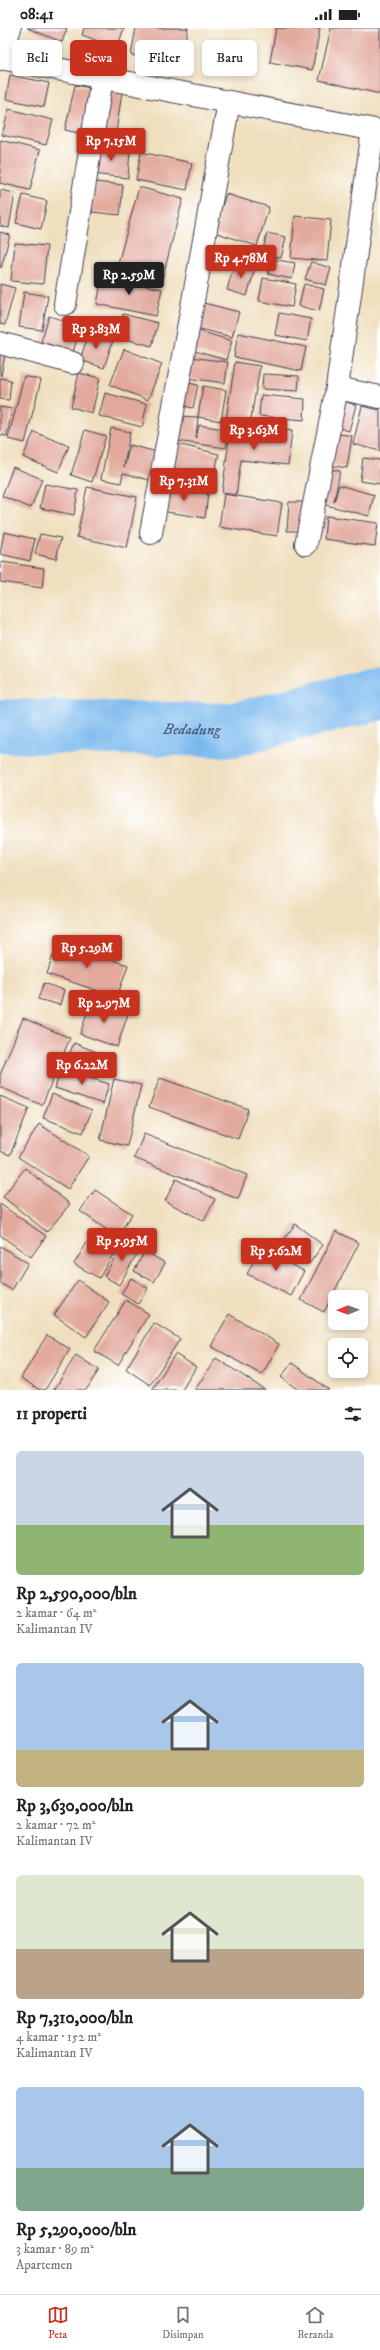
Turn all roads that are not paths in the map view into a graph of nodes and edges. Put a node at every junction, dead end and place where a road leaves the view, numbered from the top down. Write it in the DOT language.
graph roads {
  1 [pos="10,28"];
  2 [pos="0,58"];
  3 [pos="102,78"];
  4 [pos="229,102"];
  5 [pos="376,131"];
  6 [pos="65,304"];
  7 [pos="0,343"];
  8 [pos="73,363"];
  9 [pos="337,388"];
  10 [pos="380,396"];
  11 [pos="151,533"];
  12 [pos="306,544"];
  1 -- 2 [label="street"];
  2 -- 3 [label="street"];
  3 -- 4 [label="street"];
  3 -- 6 [label="street"];
  4 -- 5 [label="street"];
  4 -- 11 [label="street"];
  5 -- 9 [label="street"];
  7 -- 8 [label="street"];
  9 -- 10 [label="street"];
  9 -- 12 [label="street"];
}
